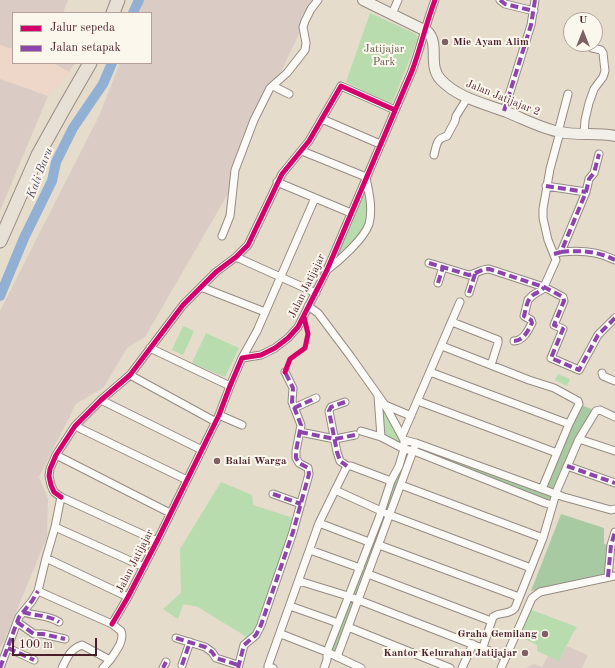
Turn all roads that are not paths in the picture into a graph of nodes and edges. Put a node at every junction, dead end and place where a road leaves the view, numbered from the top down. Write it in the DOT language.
graph roads {
  1 [pos="118,0"];
  2 [pos="124,0"];
  3 [pos="318,0"];
  4 [pos="364,0"];
  5 [pos="398,0"];
  6 [pos="435,0"];
  7 [pos="500,0"];
  8 [pos="535,0"];
  9 [pos="534,11"];
  10 [pos="113,12"];
  11 [pos="118,12"];
  12 [pos="392,14"];
  13 [pos="425,30"];
  14 [pos="603,52"];
  15 [pos="83,64"];
  16 [pos="89,64"];
  17 [pos="273,86"];
  18 [pos="289,94"];
  19 [pos="568,94"];
  20 [pos="468,98"];
  21 [pos="395,110"];
  22 [pos="504,111"];
  23 [pos="322,119"];
  24 [pos="559,132"];
  25 [pos="584,134"];
  26 [pos="615,136"];
  27 [pos="380,144"];
  28 [pos="302,151"];
  29 [pos="599,154"];
  30 [pos="434,155"];
  31 [pos="366,177"];
  32 [pos="277,182"];
  33 [pos="546,186"];
  34 [pos="586,192"];
  35 [pos="315,198"];
  36 [pos="351,213"];
  37 [pos="0,227"];
  38 [pos="222,236"];
  39 [pos="0,241"];
  40 [pos="558,253"];
  41 [pos="236,257"];
  42 [pos="615,260"];
  43 [pos="430,263"];
  44 [pos="443,267"];
  45 [pos="327,270"];
  46 [pos="475,274"];
  47 [pos="280,277"];
  48 [pos="438,283"];
  49 [pos="544,287"];
  50 [pos="201,288"];
  51 [pos="316,293"];
  52 [pos="469,293"];
  53 [pos="460,302"];
  54 [pos="308,308"];
  55 [pos="266,312"];
  56 [pos="615,318"];
  57 [pos="452,322"];
  58 [pos="612,327"];
  59 [pos="514,341"];
  60 [pos="442,346"];
  61 [pos="150,348"];
  62 [pos="242,358"];
  63 [pos="491,365"];
  64 [pos="285,372"];
  65 [pos="430,372"];
  66 [pos="602,373"];
  67 [pos="130,375"];
  68 [pos="615,381"];
  69 [pos="230,386"];
  70 [pos="378,395"];
  71 [pos="316,398"];
  72 [pos="101,400"];
  73 [pos="418,401"];
  74 [pos="346,402"];
  75 [pos="385,405"];
  76 [pos="294,408"];
  77 [pos="411,416"];
  78 [pos="615,417"];
  79 [pos="217,418"];
  80 [pos="568,424"];
  81 [pos="242,425"];
  82 [pos="75,426"];
  83 [pos="361,431"];
  84 [pos="300,432"];
  85 [pos="355,435"];
  86 [pos="381,437"];
  87 [pos="403,438"];
  88 [pos="335,439"];
  89 [pos="579,439"];
  90 [pos="416,443"];
  91 [pos="404,449"];
  92 [pos="202,450"];
  93 [pos="414,451"];
  94 [pos="615,451"];
  95 [pos="557,453"];
  96 [pos="56,455"];
  97 [pos="347,466"];
  98 [pos="567,466"];
  99 [pos="485,468"];
  100 [pos="482,478"];
  101 [pos="187,480"];
  102 [pos="391,481"];
  103 [pos="615,484"];
  104 [pos="402,485"];
  105 [pos="542,489"];
  106 [pos="335,490"];
  107 [pos="556,493"];
  108 [pos="273,494"];
  109 [pos="61,497"];
  110 [pos="301,504"];
  111 [pos="552,504"];
  112 [pos="615,509"];
  113 [pos="381,511"];
  114 [pos="170,513"];
  115 [pos="390,515"];
  116 [pos="319,523"];
  117 [pos="55,527"];
  118 [pos="615,532"];
  119 [pos="543,538"];
  120 [pos="158,541"];
  121 [pos="369,542"];
  122 [pos="379,545"];
  123 [pos="310,550"];
  124 [pos="46,558"];
  125 [pos="144,568"];
  126 [pos="360,568"];
  127 [pos="531,568"];
  128 [pos="368,574"];
  129 [pos="611,576"];
  130 [pos="299,581"];
  131 [pos="38,591"];
  132 [pos="348,596"];
  133 [pos="519,597"];
  134 [pos="128,598"];
  135 [pos="359,600"];
  136 [pos="290,606"];
  137 [pos="23,612"];
  138 [pos="491,621"];
  139 [pos="17,622"];
  140 [pos="59,622"];
  141 [pos="338,623"];
  142 [pos="112,624"];
  143 [pos="348,627"];
  144 [pos="281,634"];
  145 [pos="176,638"];
  146 [pos="65,639"];
  147 [pos="190,642"];
  148 [pos="473,644"];
  149 [pos="482,648"];
  150 [pos="5,650"];
  151 [pos="327,652"];
  152 [pos="337,657"];
  153 [pos="505,657"];
  154 [pos="34,660"];
  155 [pos="110,660"];
  156 [pos="327,660"];
  157 [pos="182,665"];
  158 [pos="1,667"];
  159 [pos="238,667"];
  160 [pos="270,667"];
  161 [pos="62,668"];
  162 [pos="103,668"];
  163 [pos="324,668"];
  164 [pos="358,668"];
  165 [pos="450,668"];
  166 [pos="462,668"];
  167 [pos="501,668"];
  1 -- 10 [label="highway"];
  2 -- 11 [label="highway"];
  3 -- 17 [label="street"];
  4 -- 12 [label="street"];
  5 -- 12 [label="street"];
  6 -- 13 [label="street, Jalan Jatijajar"];
  7 -- 9 [label="street"];
  8 -- 9 [label="street"];
  9 -- 22 [label="street"];
  12 -- 13 [label="street"];
  13 -- 20 [label="street, Jalan Jatijajar 2"];
  13 -- 21 [label="street, Jalan Jatijajar"];
  14 -- 25 [label="street"];
  15 -- 37 [label="highway"];
  16 -- 39 [label="highway"];
  17 -- 18 [label="street"];
  17 -- 38 [label="street"];
  19 -- 24 [label="street"];
  20 -- 22 [label="street, Jalan Jatijajar 2"];
  20 -- 30 [label="street"];
  21 -- 23 [label="street"];
  21 -- 27 [label="street, Jalan Jatijajar"];
  22 -- 24 [label="street, Jalan Jatijajar 2"];
  23 -- 27 [label="street"];
  23 -- 28 [label="street"];
  24 -- 25 [label="street, Jalan Jatijajar 2"];
  24 -- 33 [label="street"];
  25 -- 26 [label="street, Jalan Jatijajar 2"];
  27 -- 31 [label="street, Jalan Jatijajar"];
  28 -- 31 [label="street"];
  28 -- 32 [label="street"];
  29 -- 34 [label="street"];
  31 -- 36 [label="street, Jalan Jatijajar"];
  31 -- 45 [label="street"];
  32 -- 35 [label="street"];
  32 -- 41 [label="street"];
  33 -- 34 [label="street"];
  33 -- 40 [label="street"];
  34 -- 40 [label="street"];
  35 -- 36 [label="street"];
  35 -- 47 [label="street"];
  36 -- 45 [label="street, Jalan Jatijajar"];
  40 -- 42 [label="street"];
  40 -- 49 [label="street"];
  41 -- 47 [label="street"];
  41 -- 50 [label="street"];
  43 -- 44 [label="street"];
  44 -- 46 [label="street"];
  44 -- 48 [label="street"];
  45 -- 51 [label="street, Jalan Jatijajar"];
  46 -- 49 [label="street"];
  46 -- 52 [label="street"];
  47 -- 51 [label="street"];
  47 -- 55 [label="street"];
  49 -- 58 [label="street"];
  49 -- 59 [label="street"];
  50 -- 55 [label="street"];
  50 -- 61 [label="street"];
  51 -- 54 [label="street, Jalan Jatijajar"];
  53 -- 57 [label="street"];
  54 -- 62 [label="street, Jalan Jatijajar"];
  54 -- 70 [label="street"];
  55 -- 62 [label="street"];
  56 -- 58 [label="street"];
  57 -- 60 [label="street"];
  57 -- 63 [label="street"];
  60 -- 63 [label="street"];
  60 -- 65 [label="street"];
  61 -- 67 [label="street"];
  61 -- 69 [label="street"];
  62 -- 69 [label="street, Jalan Jatijajar"];
  63 -- 80 [label="street"];
  64 -- 76 [label="street"];
  65 -- 73 [label="street"];
  65 -- 80 [label="street"];
  66 -- 68 [label="street"];
  67 -- 72 [label="street"];
  67 -- 79 [label="street"];
  69 -- 79 [label="street, Jalan Jatijajar"];
  70 -- 75 [label="street"];
  70 -- 86 [label="street"];
  71 -- 76 [label="street"];
  72 -- 82 [label="street"];
  72 -- 92 [label="street"];
  73 -- 77 [label="street"];
  73 -- 95 [label="street"];
  74 -- 88 [label="street"];
  75 -- 77 [label="street"];
  75 -- 87 [label="street"];
  76 -- 84 [label="street"];
  77 -- 87 [label="street"];
  78 -- 89 [label="street"];
  79 -- 81 [label="street"];
  79 -- 92 [label="street, Jalan Jatijajar"];
  80 -- 95 [label="street"];
  82 -- 96 [label="street"];
  82 -- 101 [label="street"];
  83 -- 86 [label="street"];
  84 -- 88 [label="street"];
  84 -- 110 [label="street"];
  85 -- 88 [label="street"];
  86 -- 91 [label="street"];
  87 -- 90 [label="street"];
  87 -- 91 [label="street"];
  88 -- 97 [label="street"];
  89 -- 94 [label="street"];
  89 -- 98 [label="street"];
  90 -- 93 [label="street"];
  90 -- 99 [label="street"];
  91 -- 93 [label="street"];
  91 -- 102 [label="street"];
  92 -- 101 [label="street, Jalan Jatijajar"];
  93 -- 100 [label="street"];
  93 -- 104 [label="street"];
  95 -- 105 [label="street"];
  96 -- 109 [label="street"];
  96 -- 114 [label="street"];
  97 -- 102 [label="street"];
  97 -- 106 [label="street"];
  98 -- 103 [label="street"];
  98 -- 107 [label="street"];
  99 -- 100 [label="street"];
  99 -- 105 [label="street"];
  100 -- 111 [label="street"];
  101 -- 114 [label="street, Jalan Jatijajar"];
  102 -- 113 [label="street"];
  104 -- 115 [label="street"];
  104 -- 119 [label="street"];
  105 -- 107 [label="street"];
  106 -- 113 [label="street"];
  106 -- 116 [label="street"];
  107 -- 111 [label="street"];
  107 -- 112 [label="street"];
  108 -- 110 [label="street"];
  109 -- 117 [label="street"];
  109 -- 120 [label="street"];
  110 -- 159 [label="street"];
  111 -- 119 [label="street"];
  113 -- 115 [label="street"];
  113 -- 121 [label="street"];
  114 -- 120 [label="street, Jalan Jatijajar"];
  115 -- 122 [label="street"];
  115 -- 127 [label="street"];
  116 -- 121 [label="street"];
  116 -- 123 [label="street"];
  117 -- 124 [label="street"];
  117 -- 125 [label="street"];
  118 -- 129 [label="street"];
  119 -- 127 [label="street"];
  120 -- 125 [label="street, Jalan Jatijajar"];
  121 -- 126 [label="street"];
  122 -- 128 [label="street"];
  122 -- 133 [label="street"];
  123 -- 126 [label="street"];
  123 -- 130 [label="street"];
  124 -- 131 [label="street"];
  124 -- 134 [label="street"];
  125 -- 134 [label="street, Jalan Jatijajar"];
  126 -- 132 [label="street"];
  127 -- 133 [label="street"];
  128 -- 135 [label="street"];
  128 -- 138 [label="street"];
  129 -- 153 [label="street"];
  130 -- 132 [label="street"];
  130 -- 136 [label="street"];
  131 -- 137 [label="street"];
  131 -- 142 [label="street"];
  132 -- 135 [label="street"];
  132 -- 141 [label="street"];
  133 -- 138 [label="street"];
  134 -- 142 [label="street, Jalan Jatijajar"];
  135 -- 143 [label="street"];
  135 -- 148 [label="street"];
  136 -- 141 [label="street"];
  136 -- 144 [label="street"];
  137 -- 139 [label="street"];
  137 -- 140 [label="street"];
  138 -- 149 [label="street"];
  139 -- 146 [label="street"];
  139 -- 150 [label="street"];
  141 -- 151 [label="street"];
  142 -- 155 [label="street"];
  143 -- 152 [label="street"];
  143 -- 165 [label="street"];
  144 -- 151 [label="street"];
  144 -- 160 [label="street"];
  145 -- 147 [label="street"];
  147 -- 157 [label="street"];
  147 -- 159 [label="street"];
  148 -- 149 [label="street"];
  148 -- 166 [label="street"];
  149 -- 153 [label="street"];
  150 -- 154 [label="street"];
  150 -- 158 [label="street"];
  151 -- 152 [label="street"];
  151 -- 156 [label="street"];
  152 -- 156 [label="street"];
  152 -- 164 [label="street"];
  153 -- 167 [label="street"];
  155 -- 161 [label="street"];
  155 -- 162 [label="street"];
  156 -- 163 [label="street"];
}
